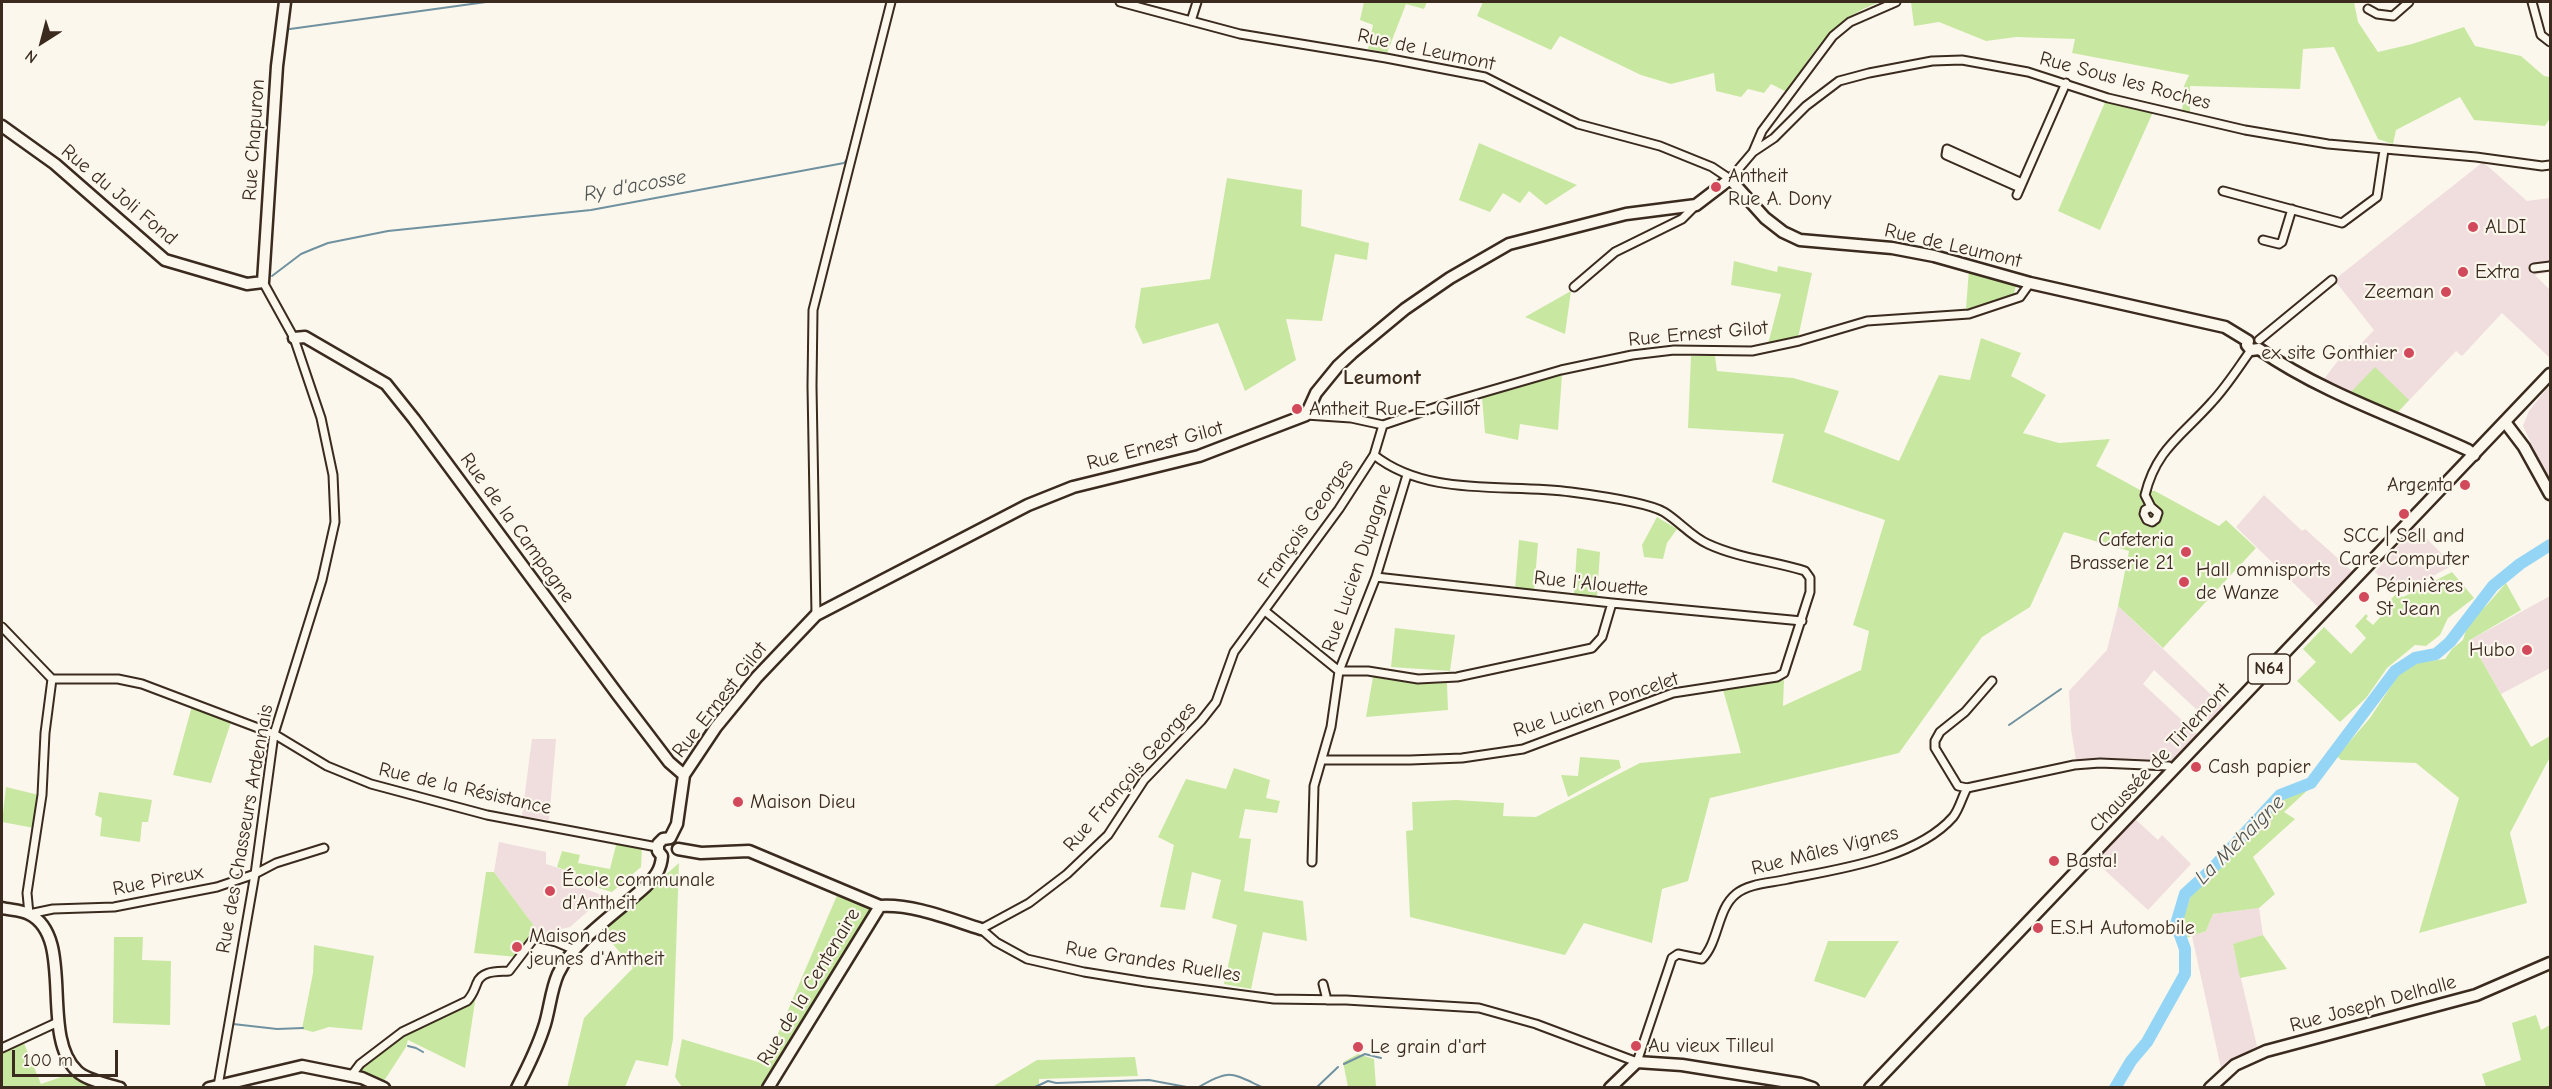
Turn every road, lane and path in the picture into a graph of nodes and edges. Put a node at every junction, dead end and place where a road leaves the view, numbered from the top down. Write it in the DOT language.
graph roads {
  1 [pos="285,2"];
  2 [pos="891,2"];
  3 [pos="1119,2"];
  4 [pos="1197,2"];
  5 [pos="1896,2"];
  6 [pos="2409,2"];
  7 [pos="2532,2"];
  8 [pos="2368,9"];
  9 [pos="1191,21"];
  10 [pos="2550,42"];
  11 [pos="2066,83"];
  12 [pos="2,126"];
  13 [pos="2384,150"];
  14 [pos="1753,152"];
  15 [pos="2550,165"];
  16 [pos="1730,179"];
  17 [pos="2020,189"];
  18 [pos="2223,191"];
  19 [pos="1696,205"];
  20 [pos="2292,209"];
  21 [pos="2263,240"];
  22 [pos="2550,266"];
  23 [pos="2534,268"];
  24 [pos="2332,280"];
  25 [pos="263,282"];
  26 [pos="2030,283"];
  27 [pos="1574,287"];
  28 [pos="294,338"];
  29 [pos="2254,345"];
  30 [pos="2550,374"];
  31 [pos="1306,415"];
  32 [pos="2505,422"];
  33 [pos="1383,425"];
  34 [pos="1374,455"];
  35 [pos="2474,455"];
  36 [pos="1407,475"];
  37 [pos="2550,494"];
  38 [pos="2151,507"];
  39 [pos="1376,577"];
  40 [pos="1612,603"];
  41 [pos="1265,611"];
  42 [pos="816,615"];
  43 [pos="1802,621"];
  44 [pos="2,627"];
  45 [pos="1339,671"];
  46 [pos="52,679"];
  47 [pos="1992,681"];
  48 [pos="274,735"];
  49 [pos="1323,760"];
  50 [pos="2172,770"];
  51 [pos="684,775"];
  52 [pos="1967,788"];
  53 [pos="670,838"];
  54 [pos="324,848"];
  55 [pos="678,849"];
  56 [pos="660,852"];
  57 [pos="1312,862"];
  58 [pos="255,874"];
  59 [pos="880,906"];
  60 [pos="2,908"];
  61 [pos="29,914"];
  62 [pos="981,929"];
  63 [pos="574,950"];
  64 [pos="2550,963"];
  65 [pos="1323,984"];
  66 [pos="1327,1000"];
  67 [pos="58,1022"];
  68 [pos="2,1048"];
  69 [pos="1637,1062"];
  70 [pos="351,1076"];
  71 [pos="1616,1086"];
  72 [pos="213,1087"];
  73 [pos="120,1088"];
  74 [pos="384,1088"];
  75 [pos="517,1088"];
  76 [pos="768,1088"];
  77 [pos="1813,1088"];
  78 [pos="1870,1088"];
  79 [pos="2210,1088"];
  1 -- 25 [label="street, Rue Chapuron"];
  2 -- 42 [label="street"];
  3 -- 9 [label="street, Rue de Leumont"];
  4 -- 9 [label="street"];
  5 -- 14 [label="street"];
  6 -- 8 [label="street"];
  7 -- 10 [label="street"];
  9 -- 16 [label="street, Rue de Leumont"];
  11 -- 13 [label="street, Rue Sous les Roches"];
  11 -- 14 [label="street, Rue Sous les Roches"];
  11 -- 17 [label="street"];
  12 -- 25 [label="street, Rue du Joli Fond"];
  13 -- 15 [label="street, Rue Sous les Roches"];
  13 -- 20 [label="street"];
  14 -- 16 [label="street, Rue Sous les Roches"];
  16 -- 19 [label="street"];
  16 -- 26 [label="street, Rue de Leumont"];
  17 -- 17 [label="street"];
  18 -- 20 [label="street"];
  19 -- 27 [label="street"];
  19 -- 31 [label="street"];
  20 -- 21 [label="street"];
  22 -- 23 [label="street"];
  24 -- 29 [label="street"];
  25 -- 28 [label="street"];
  26 -- 29 [label="street, Rue de Leumont"];
  26 -- 33 [label="street, Rue Ernest Gilot"];
  28 -- 48 [label="street, Rue des Chasseurs Ardennais"];
  28 -- 51 [label="street, Rue de la Campagne"];
  29 -- 35 [label="street, Rue de Leumont"];
  29 -- 38 [label="street"];
  30 -- 32 [label="street, Chaussée de Tirlemont"];
  31 -- 33 [label="street, Rue Ernest Gilot"];
  31 -- 42 [label="street, Rue Ernest Gilot"];
  32 -- 35 [label="street, Chaussée de Tirlemont / N64"];
  32 -- 37 [label="street"];
  33 -- 34 [label="street, François Georges"];
  34 -- 36 [label="street, Rue Lucien Poncelet"];
  34 -- 41 [label="street, François Georges"];
  35 -- 50 [label="street, Chaussée de Tirlemont / N64"];
  36 -- 39 [label="street, Rue Lucien Dupagne"];
  36 -- 43 [label="street, Rue Lucien Poncelet"];
  39 -- 40 [label="street, Rue l'Alouette"];
  39 -- 45 [label="street, Rue Lucien Dupagne"];
  40 -- 43 [label="street, Rue l'Alouette"];
  40 -- 45 [label="street"];
  41 -- 45 [label="street, Rue Lucien Dupagne"];
  41 -- 62 [label="street, Rue François Georges"];
  42 -- 51 [label="street, Rue Ernest Gilot"];
  43 -- 49 [label="street, Rue Lucien Poncelet"];
  44 -- 46 [label="street"];
  45 -- 49 [label="street, Rue Lucien Dupagne"];
  46 -- 48 [label="street, Rue de la Résistance"];
  46 -- 61 [label="street"];
  47 -- 52 [label="street"];
  48 -- 56 [label="street, Rue de la Résistance"];
  48 -- 58 [label="street, Rue des Chasseurs Ardennais"];
  49 -- 57 [label="street, Rue Lucien Dupagne"];
  50 -- 52 [label="street"];
  50 -- 78 [label="street, Chaussée de Tirlemont / N64"];
  51 -- 53 [label="street, Rue Ernest Gilot"];
  52 -- 69 [label="street, Rue Mâles Vignes"];
  53 -- 55 [label="street"];
  53 -- 56 [label="street"];
  54 -- 58 [label="street, Rue Pireux"];
  55 -- 56 [label="street"];
  55 -- 59 [label="street, Rue Grandes Ruelles"];
  56 -- 63 [label="street"];
  58 -- 61 [label="street, Rue Pireux"];
  58 -- 72 [label="street, Rue des Chasseurs Ardennais"];
  59 -- 62 [label="street, Rue Grandes Ruelles"];
  59 -- 76 [label="street, Rue de la Centenaire"];
  60 -- 61 [label="street"];
  61 -- 67 [label="street"];
  62 -- 66 [label="street, Rue Grandes Ruelles"];
  63 -- 70 [label="street"];
  63 -- 75 [label="street"];
  64 -- 79 [label="street, Rue Joseph Delhalle"];
  65 -- 66 [label="street"];
  66 -- 69 [label="street, Rue Grandes Ruelles"];
  67 -- 68 [label="street"];
  67 -- 73 [label="street"];
  69 -- 71 [label="street"];
  69 -- 77 [label="street"];
  70 -- 72 [label="street"];
  70 -- 74 [label="street"];
}
